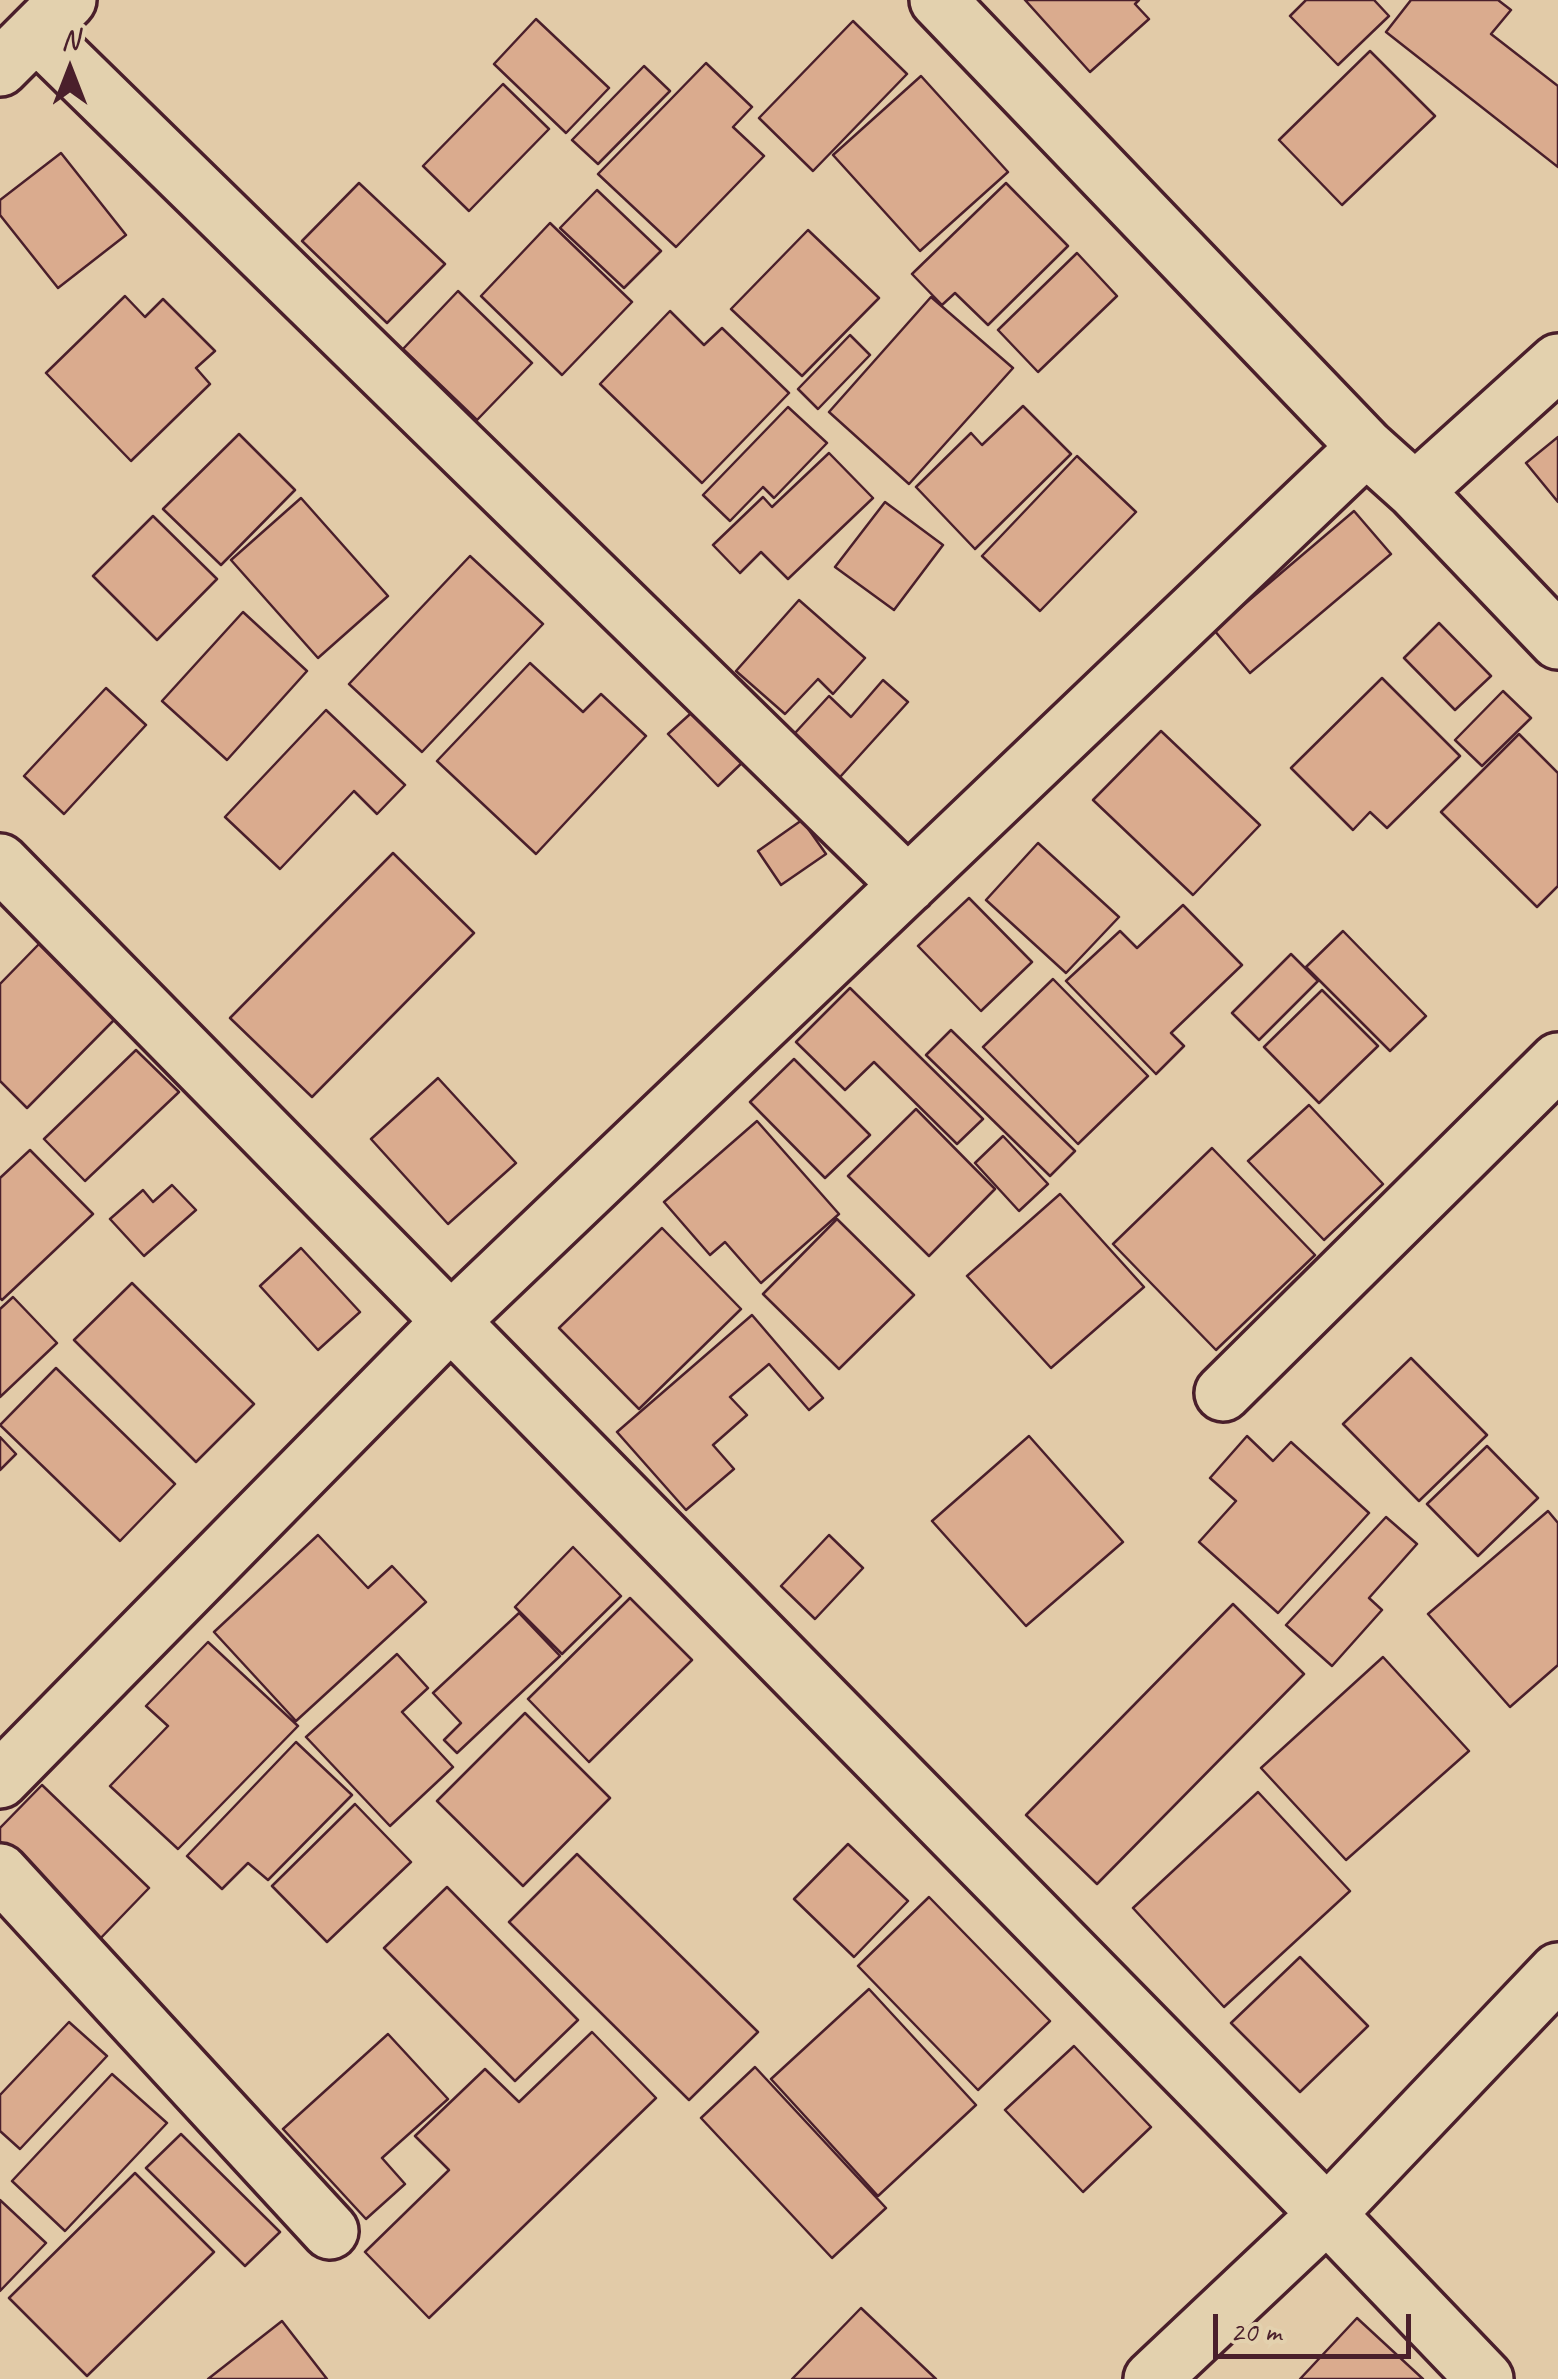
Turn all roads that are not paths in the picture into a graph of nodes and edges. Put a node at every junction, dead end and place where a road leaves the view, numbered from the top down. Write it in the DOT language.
graph roads {
  1 [pos="938,0"];
  2 [pos="35,33"];
  3 [pos="1558,362"];
  4 [pos="1366,448"];
  5 [pos="1415,492"];
  6 [pos="1558,641"];
  7 [pos="0,862"];
  8 [pos="908,885"];
  9 [pos="1558,1061"];
  10 [pos="451,1321"];
  11 [pos="1223,1394"];
  12 [pos="0,1780"];
  13 [pos="0,1872"];
  14 [pos="1558,1971"];
  15 [pos="1327,2214"];
  16 [pos="330,2231"];
  17 [pos="1152,2379"];
  18 [pos="1485,2379"];
  1 -- 4 [label="street"];
  2 -- 8 [label="street"];
  3 -- 5 [label="street"];
  4 -- 5 [label="street"];
  4 -- 8 [label="street"];
  5 -- 6 [label="street"];
  7 -- 10 [label="street"];
  8 -- 10 [label="street"];
  9 -- 11 [label="street"];
  10 -- 12 [label="street"];
  10 -- 15 [label="street"];
  13 -- 16 [label="street"];
  14 -- 15 [label="street"];
  15 -- 17 [label="street"];
  15 -- 18 [label="street"];
}
